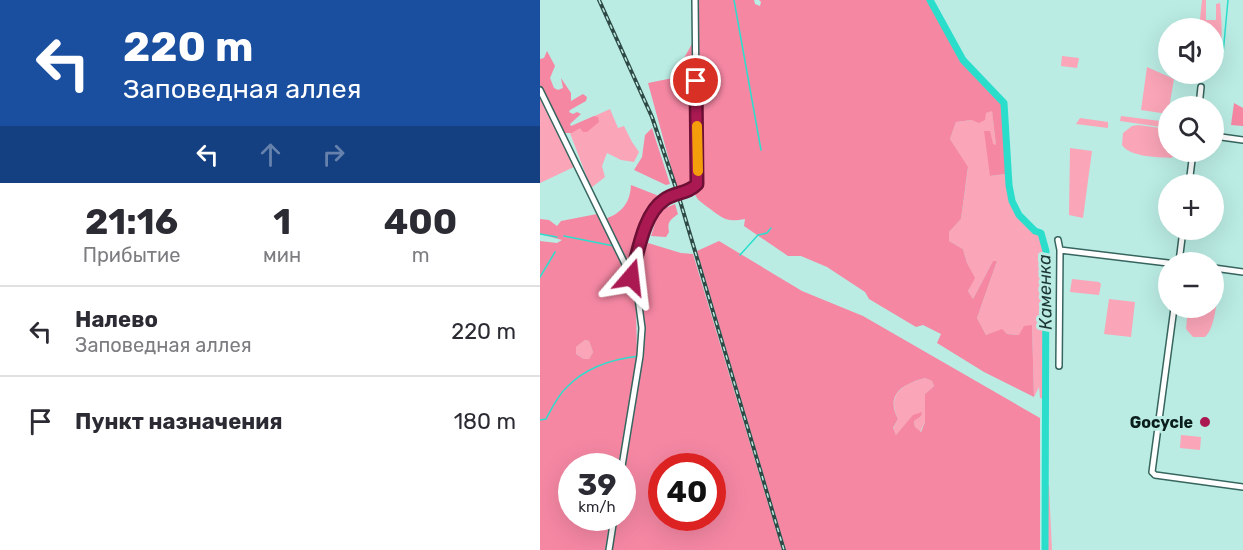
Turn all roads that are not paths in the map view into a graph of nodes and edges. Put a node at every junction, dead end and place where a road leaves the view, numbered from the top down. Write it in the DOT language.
graph roads {
  1 [pos="694,0"];
  2 [pos="1201,87"];
  3 [pos="540,90"];
  4 [pos="1200,96"];
  5 [pos="1224,137"];
  6 [pos="1243,140"];
  7 [pos="1058,240"];
  8 [pos="1060,250"];
  9 [pos="1158,262"];
  10 [pos="1224,269"];
  11 [pos="1243,272"];
  12 [pos="631,277"];
  13 [pos="1173,318"];
  14 [pos="1059,366"];
  15 [pos="624,453"];
  16 [pos="1243,487"];
  17 [pos="612,531"];
  18 [pos="609,550"];
  1 -- 12 [label="street"];
  2 -- 4 [label="street"];
  3 -- 12 [label="street"];
  5 -- 6 [label="street"];
  7 -- 8 [label="street"];
  8 -- 9 [label="street"];
  8 -- 14 [label="street"];
  10 -- 11 [label="street"];
  12 -- 15 [label="street"];
  13 -- 16 [label="street"];
  17 -- 18 [label="street"];
}
